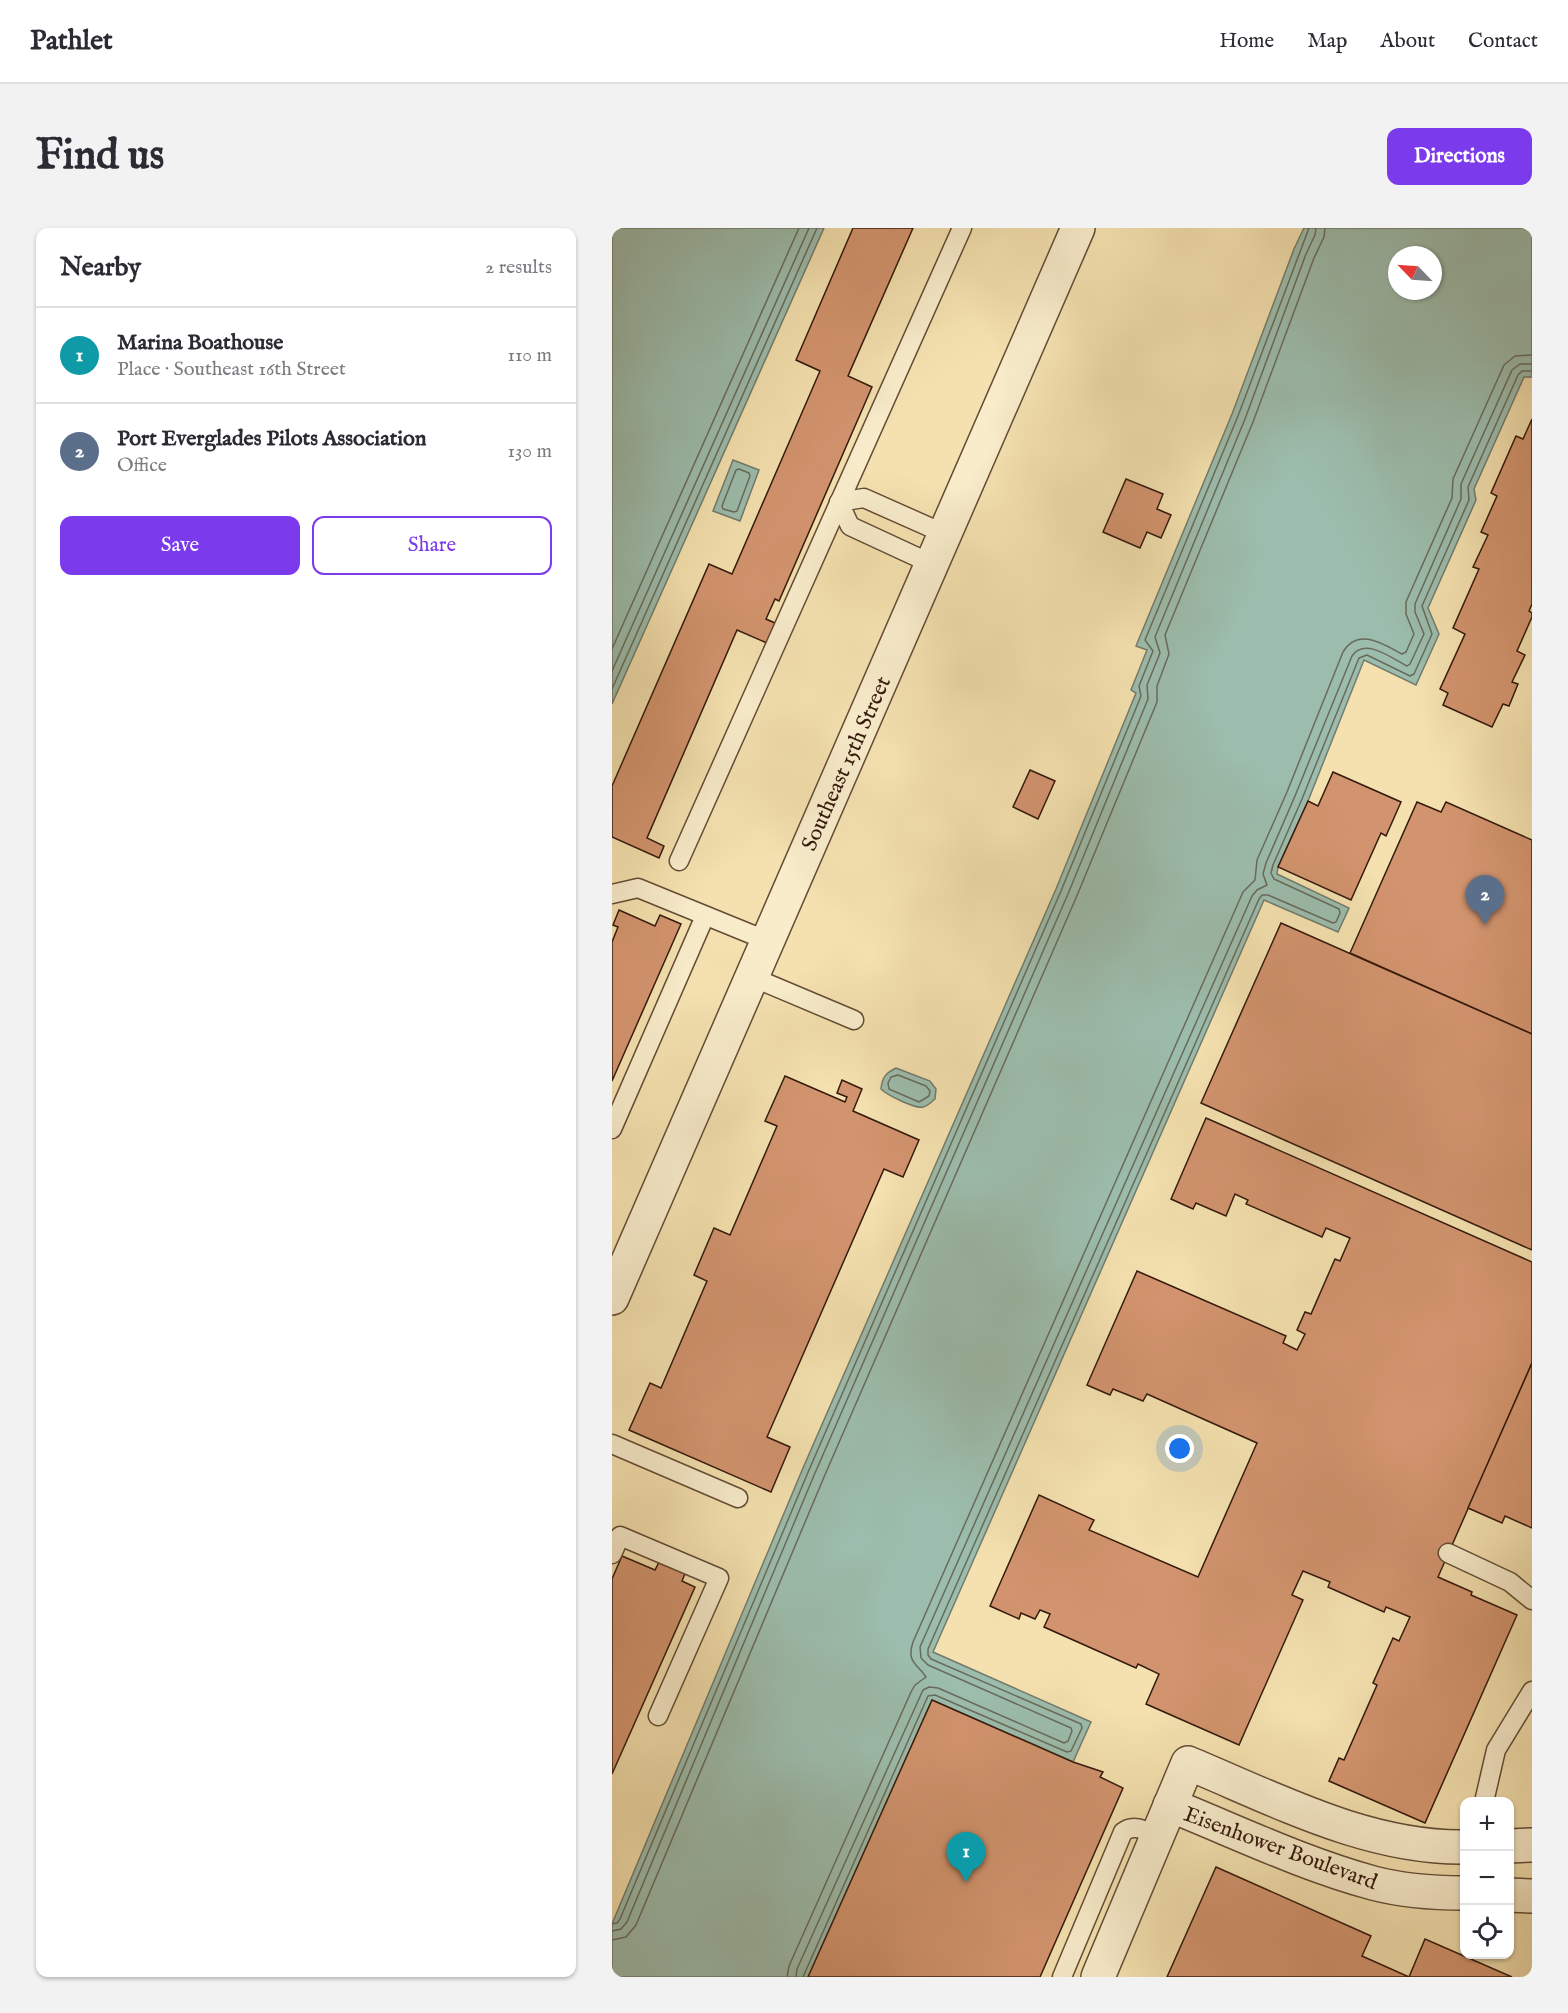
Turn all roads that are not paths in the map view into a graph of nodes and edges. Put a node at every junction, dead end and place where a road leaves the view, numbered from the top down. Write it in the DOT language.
graph roads {
  1 [pos="962,228"];
  2 [pos="1078,228"];
  3 [pos="839,502"];
  4 [pos="945,534"];
  5 [pos="932,564"];
  6 [pos="680,861"];
  7 [pos="612,894"];
  8 [pos="705,916"];
  9 [pos="768,941"];
  10 [pos="752,977"];
  11 [pos="854,1020"];
  12 [pos="612,1129"];
  13 [pos="612,1298"];
  14 [pos="612,1444"];
  15 [pos="738,1498"];
  16 [pos="1448,1553"];
  17 [pos="612,1554"];
  18 [pos="1532,1600"];
  19 [pos="1532,1691"];
  20 [pos="658,1716"];
  21 [pos="1485,1797"];
  22 [pos="1170,1805"];
  23 [pos="1157,1836"];
  24 [pos="1532,1845"];
  25 [pos="1514,1846"];
  26 [pos="1460,1847"];
  27 [pos="1460,1893"];
  28 [pos="1514,1895"];
  29 [pos="1532,1896"];
  30 [pos="1062,1977"];
  31 [pos="1098,1977"];
  1 -- 3 [label="lane"];
  2 -- 4 [label="street, Southeast 15th Street"];
  3 -- 4 [label="lane"];
  3 -- 5 [label="lane"];
  3 -- 6 [label="lane"];
  4 -- 5 [label="street, Southeast 15th Street"];
  5 -- 9 [label="street, Southeast 15th Street"];
  7 -- 8 [label="lane"];
  8 -- 9 [label="lane"];
  8 -- 12 [label="lane"];
  9 -- 10 [label="street, Southeast 15th Street"];
  10 -- 11 [label="lane"];
  10 -- 13 [label="street, Southeast 15th Street"];
  14 -- 15 [label="lane"];
  16 -- 18 [label="lane"];
  17 -- 20 [label="lane"];
  19 -- 21 [label="lane"];
  22 -- 23 [label="street"];
  22 -- 26 [label="street, Eisenhower Boulevard"];
  22 -- 27 [label="street, Eisenhower Boulevard"];
  23 -- 30 [label="lane"];
  23 -- 31 [label="street"];
  24 -- 25 [label="street"];
  28 -- 29 [label="street"];
}
